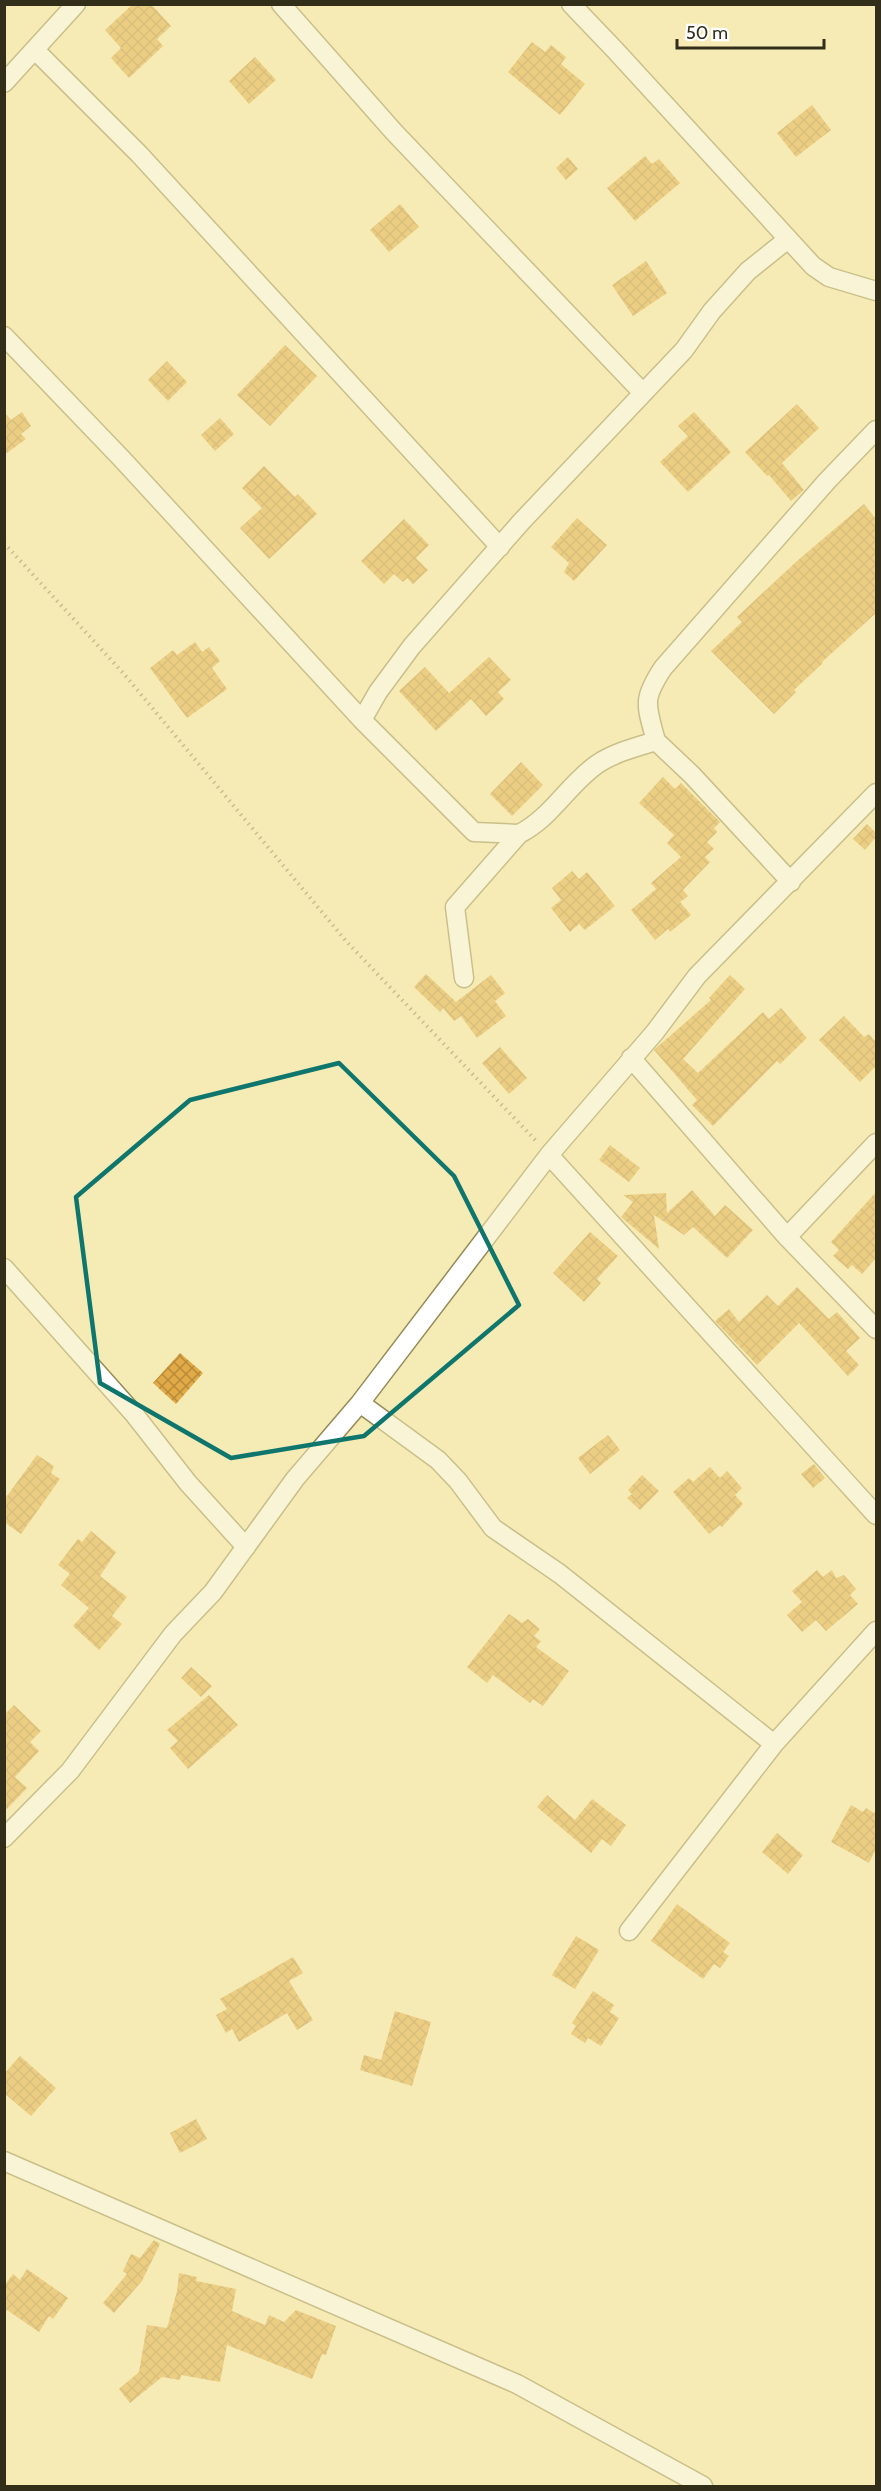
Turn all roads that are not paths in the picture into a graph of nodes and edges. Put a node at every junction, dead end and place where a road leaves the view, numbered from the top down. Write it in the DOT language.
graph roads {
  1 [pos="76,4"];
  2 [pos="281,4"];
  3 [pos="571,4"];
  4 [pos="35,50"];
  5 [pos="4,83"];
  6 [pos="788,239"];
  7 [pos="876,291"];
  8 [pos="4,336"];
  9 [pos="643,393"];
  10 [pos="876,430"];
  11 [pos="500,547"];
  12 [pos="362,720"];
  13 [pos="656,741"];
  14 [pos="876,793"];
  15 [pos="519,834"];
  16 [pos="791,882"];
  17 [pos="464,978"];
  18 [pos="631,1058"];
  19 [pos="876,1143"];
  20 [pos="549,1155"];
  21 [pos="787,1237"];
  22 [pos="4,1268"];
  23 [pos="876,1329"];
  24 [pos="360,1402"];
  25 [pos="876,1515"];
  26 [pos="246,1547"];
  27 [pos="876,1631"];
  28 [pos="774,1744"];
  29 [pos="4,1838"];
  30 [pos="629,1931"];
  31 [pos="4,2161"];
  32 [pos="703,2487"];
  1 -- 4 [label="street"];
  2 -- 9 [label="street"];
  3 -- 6 [label="street"];
  4 -- 5 [label="street"];
  4 -- 11 [label="street"];
  6 -- 7 [label="street"];
  6 -- 9 [label="street"];
  8 -- 12 [label="street"];
  9 -- 11 [label="street"];
  10 -- 13 [label="street"];
  11 -- 12 [label="street"];
  12 -- 15 [label="street"];
  13 -- 15 [label="street"];
  13 -- 16 [label="street"];
  14 -- 16 [label="street"];
  15 -- 17 [label="street"];
  16 -- 18 [label="street"];
  18 -- 20 [label="street"];
  18 -- 21 [label="street"];
  19 -- 21 [label="street"];
  20 -- 24 [label="street"];
  20 -- 25 [label="street"];
  21 -- 23 [label="street"];
  22 -- 26 [label="street"];
  24 -- 26 [label="street"];
  24 -- 28 [label="street"];
  26 -- 29 [label="street"];
  27 -- 28 [label="street"];
  28 -- 30 [label="street"];
  31 -- 32 [label="street"];
}
